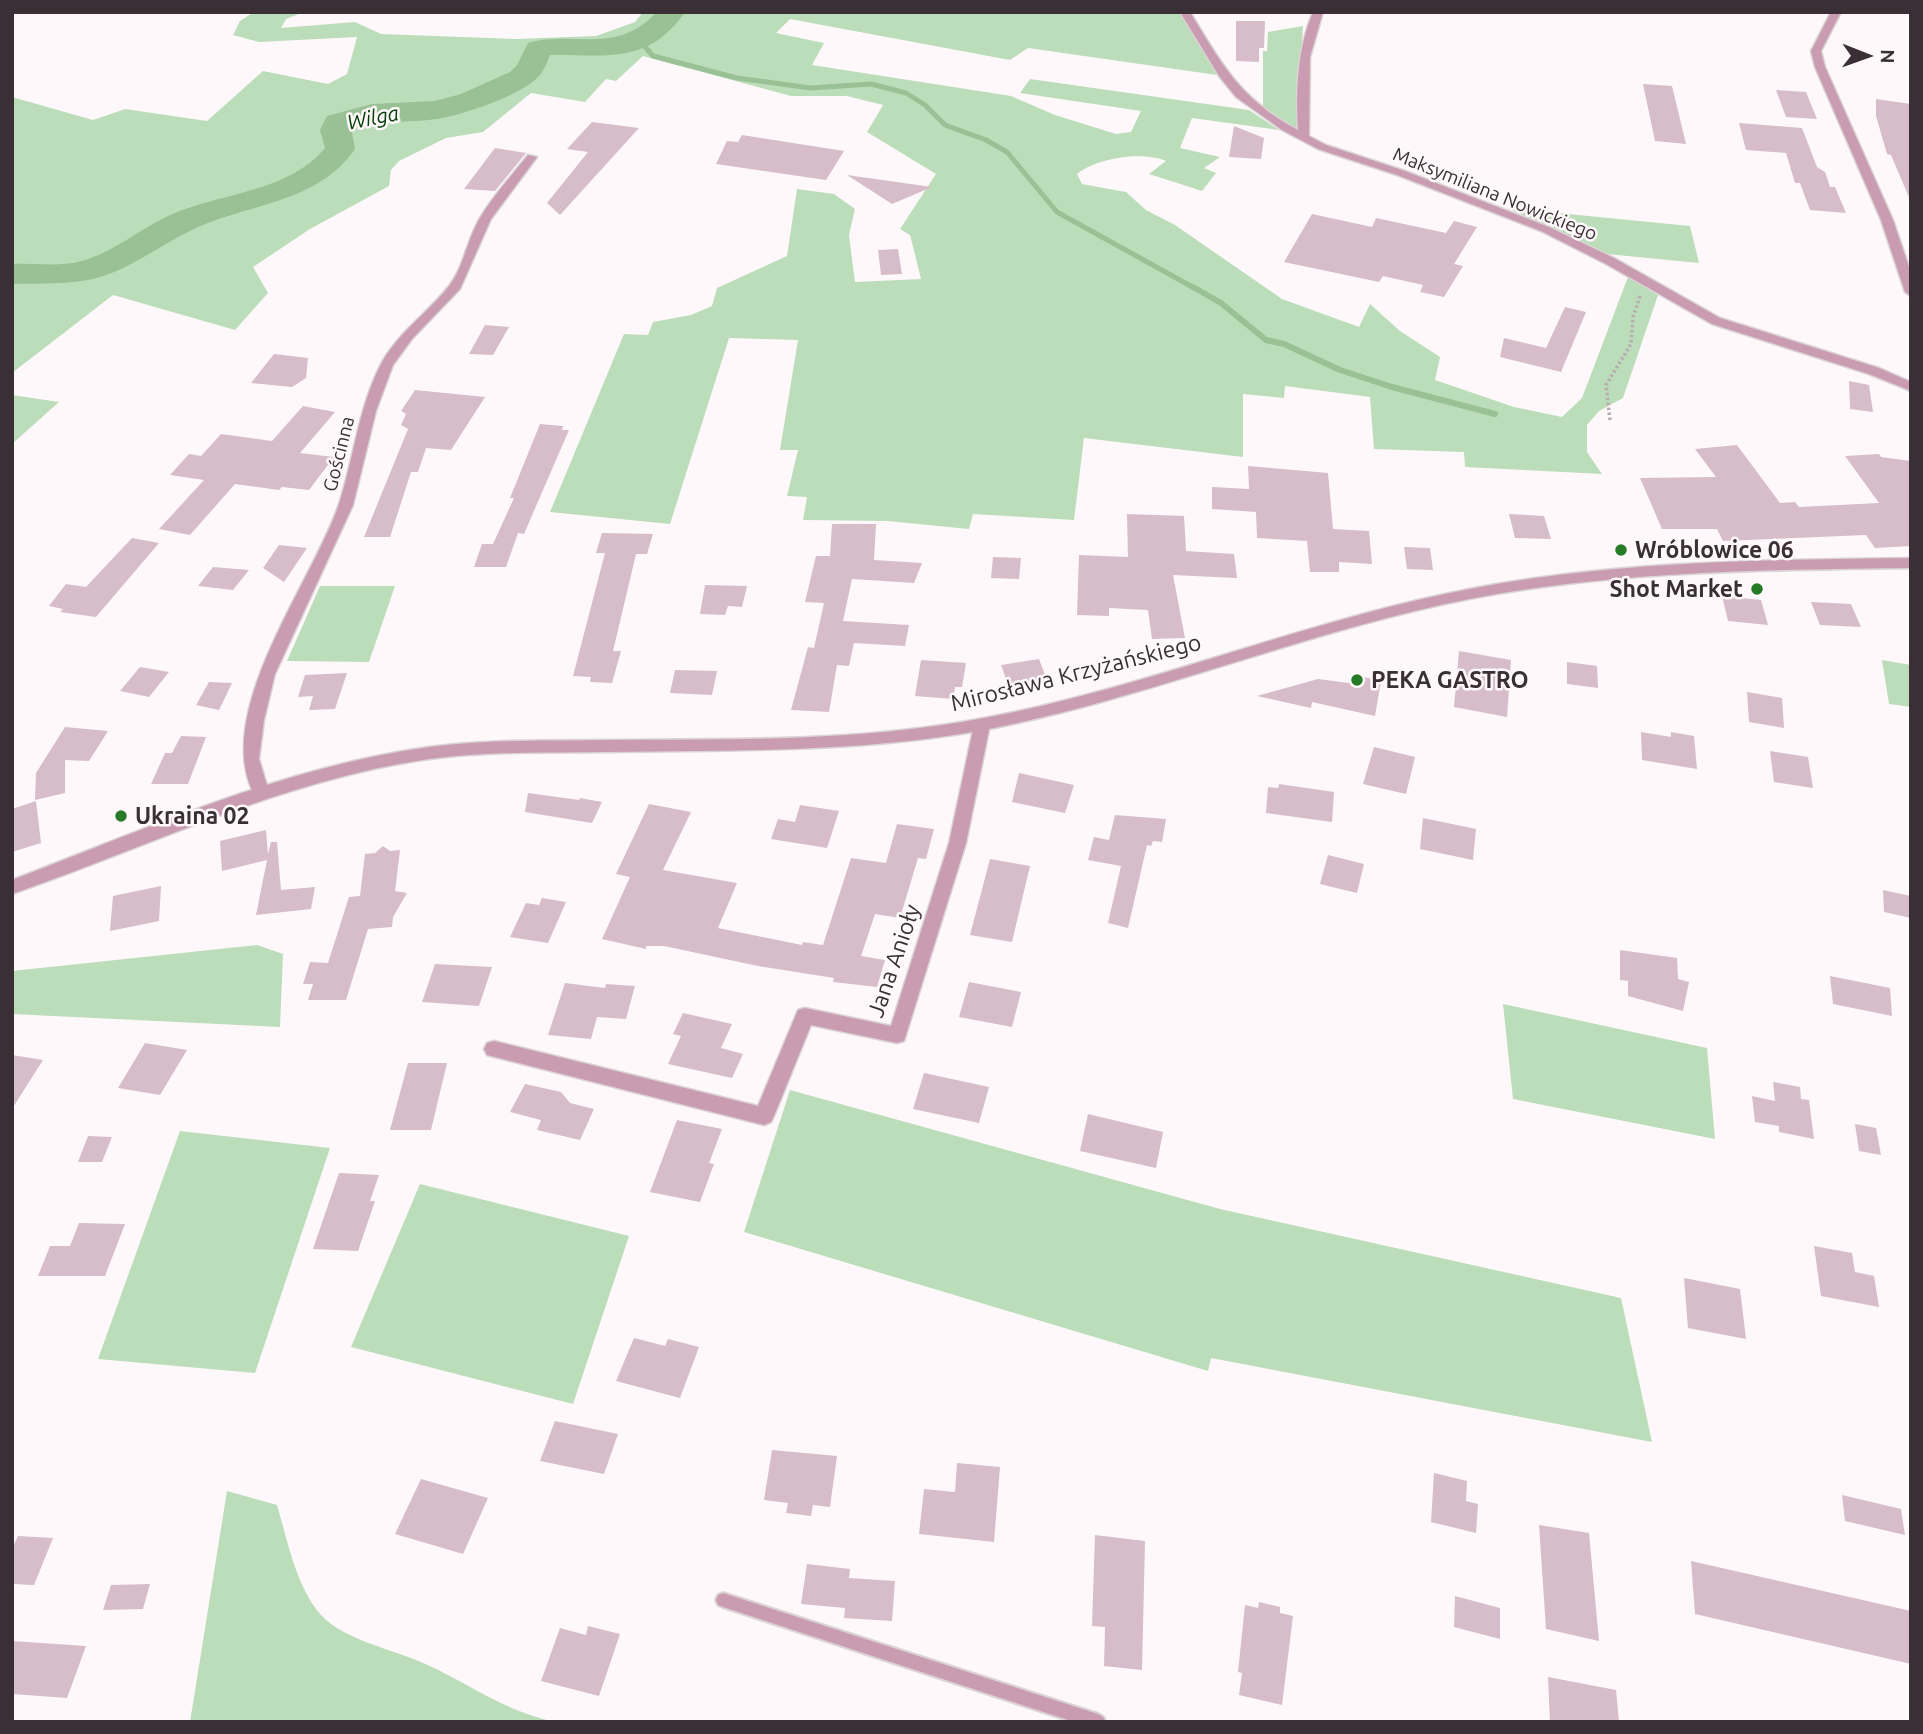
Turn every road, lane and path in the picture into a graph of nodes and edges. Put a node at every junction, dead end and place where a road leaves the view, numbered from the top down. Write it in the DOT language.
graph roads {
  1 [pos="1185,12"];
  2 [pos="1318,12"];
  3 [pos="1836,12"];
  4 [pos="1304,137"];
  5 [pos="532,156"];
  6 [pos="1656,287"];
  7 [pos="1911,292"];
  8 [pos="1911,387"];
  9 [pos="1611,420"];
  10 [pos="1911,563"];
  11 [pos="982,724"];
  12 [pos="261,792"];
  13 [pos="12,887"];
  14 [pos="494,1049"];
  15 [pos="723,1600"];
  16 [pos="1098,1722"];
  1 -- 4 [label="street, Maksymiliana Nowickiego"];
  2 -- 4 [label="street"];
  3 -- 7 [label="street"];
  4 -- 6 [label="street, Maksymiliana Nowickiego"];
  5 -- 12 [label="street, Gościnna"];
  6 -- 8 [label="street, Maksymiliana Nowickiego"];
  6 -- 9 [label="path"];
  10 -- 11 [label="street, Mirosława Krzyżańskiego"];
  11 -- 12 [label="street, Mirosława Krzyżańskiego"];
  11 -- 14 [label="street, Jana Anioły"];
  12 -- 13 [label="street, Mirosława Krzyżańskiego"];
  15 -- 16 [label="lane"];
}
